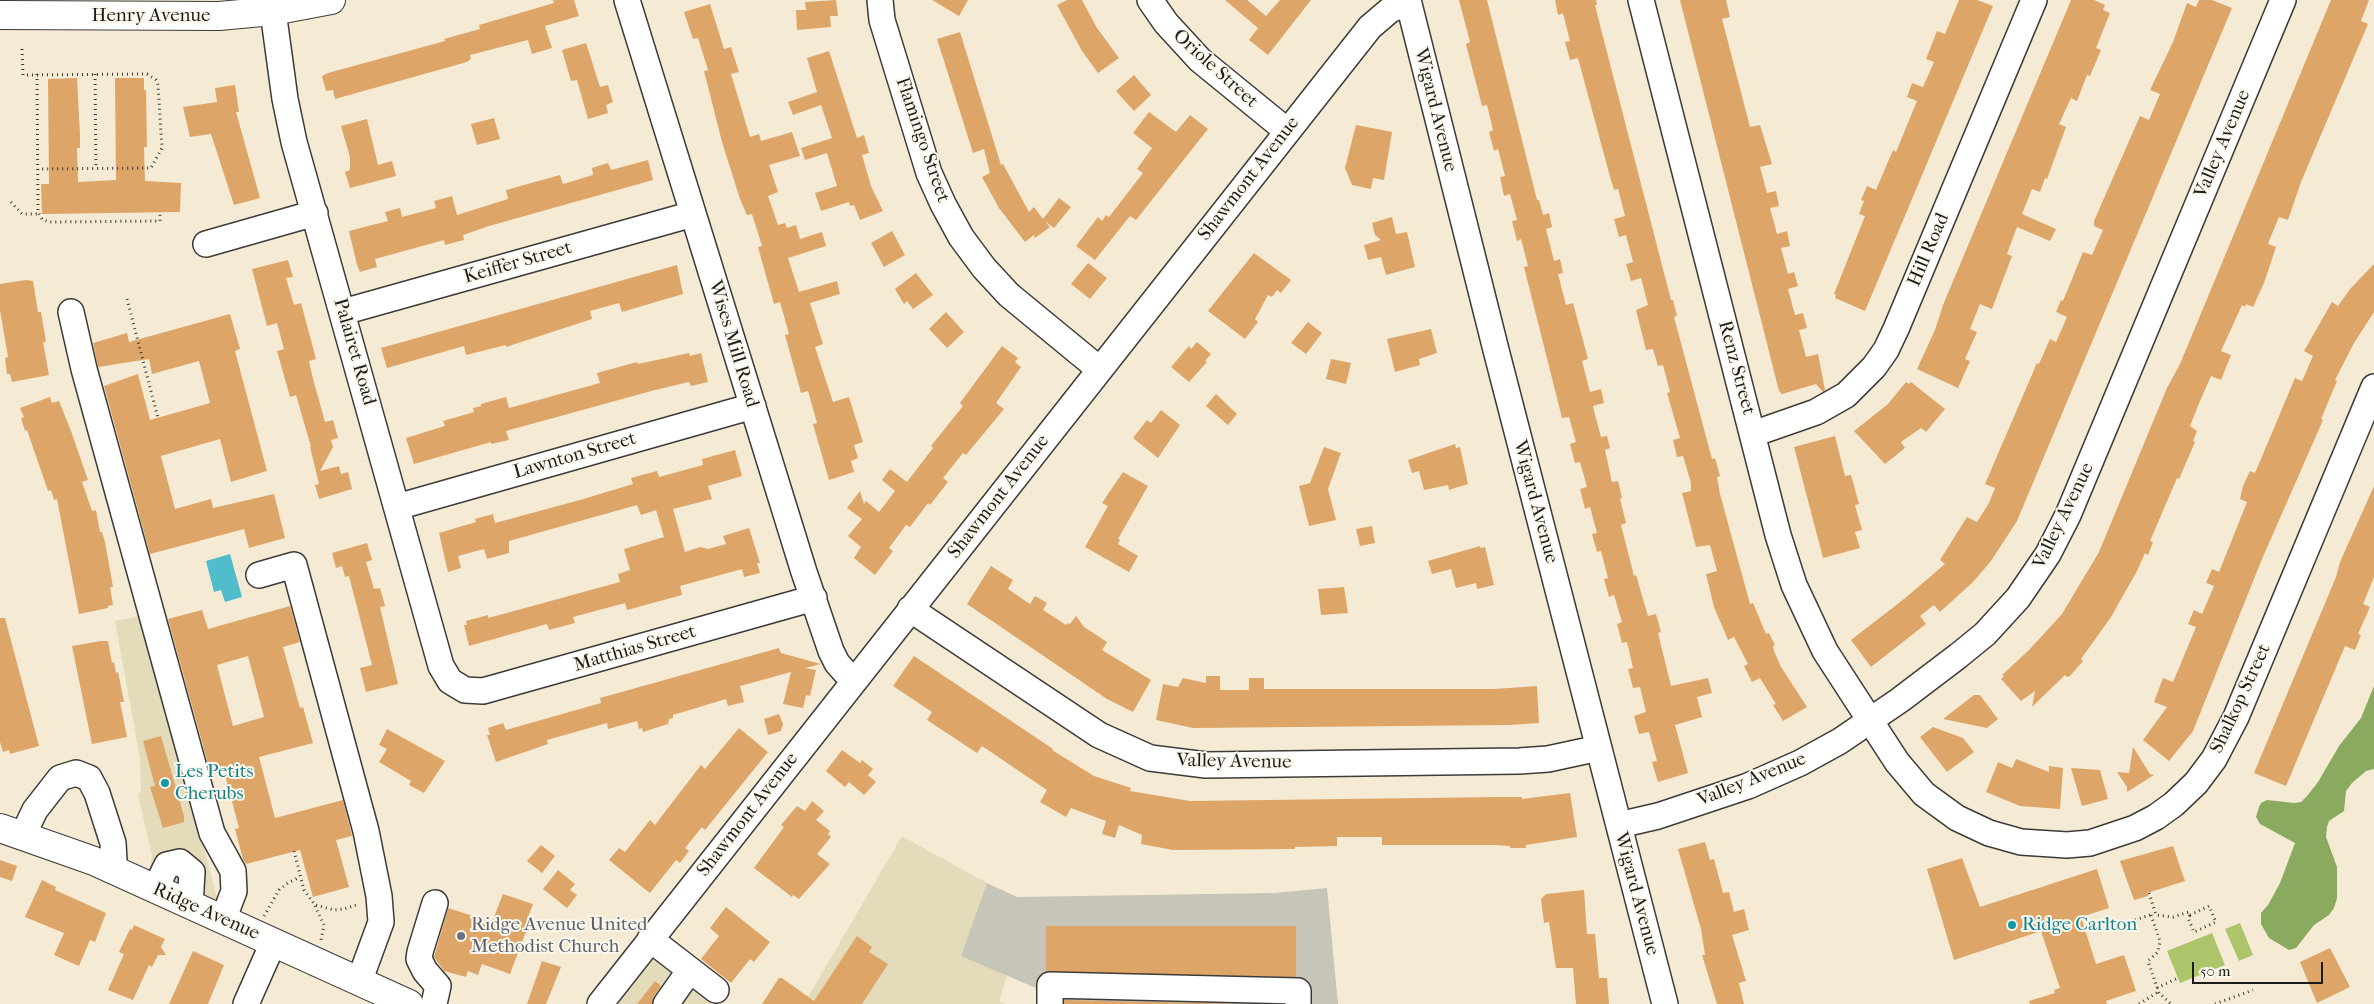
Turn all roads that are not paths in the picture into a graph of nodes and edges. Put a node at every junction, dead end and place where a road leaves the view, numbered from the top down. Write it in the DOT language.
graph roads {
  1 [pos="331,0"];
  2 [pos="628,0"];
  3 [pos="880,0"];
  4 [pos="1150,0"];
  5 [pos="1641,0"];
  6 [pos="2034,0"];
  7 [pos="2283,0"];
  8 [pos="1408,1"];
  9 [pos="140,8"];
  10 [pos="273,10"];
  11 [pos="0,15"];
  12 [pos="1287,131"];
  13 [pos="315,213"];
  14 [pos="693,214"];
  15 [pos="206,244"];
  16 [pos="71,312"];
  17 [pos="343,312"];
  18 [pos="1099,369"];
  19 [pos="2374,387"];
  20 [pos="752,406"];
  21 [pos="1753,434"];
  22 [pos="397,506"];
  23 [pos="259,575"];
  24 [pos="814,598"];
  25 [pos="910,609"];
  26 [pos="853,682"];
  27 [pos="456,686"];
  28 [pos="1870,722"];
  29 [pos="1599,748"];
  30 [pos="1619,825"];
  31 [pos="12,832"];
  32 [pos="111,869"];
  33 [pos="435,903"];
  34 [pos="223,920"];
  35 [pos="268,931"];
  36 [pos="650,940"];
  37 [pos="690,970"];
  38 [pos="359,982"];
  39 [pos="716,990"];
  40 [pos="246,1004"];
  41 [pos="409,1004"];
  42 [pos="434,1004"];
  43 [pos="600,1004"];
  44 [pos="666,1004"];
  45 [pos="1050,1004"];
  46 [pos="1298,1004"];
  47 [pos="1665,1004"];
  1 -- 10 [label="main road, Henry Avenue"];
  2 -- 14 [label="street, Wises Mill Road"];
  3 -- 18 [label="street, Flamingo Street"];
  4 -- 12 [label="street, Oriole Street"];
  5 -- 21 [label="street, Renz Street"];
  6 -- 21 [label="street, Hill Road"];
  7 -- 28 [label="street, Valley Avenue"];
  8 -- 12 [label="street, Shawmont Avenue"];
  8 -- 29 [label="street, Wigard Avenue"];
  9 -- 10 [label="main road, Henry Avenue"];
  9 -- 11 [label="main road, Henry Avenue"];
  10 -- 13 [label="street, Palairet Road"];
  12 -- 18 [label="street, Shawmont Avenue"];
  13 -- 15 [label="street"];
  13 -- 17 [label="street, Palairet Road"];
  14 -- 17 [label="street, Keiffer Street"];
  14 -- 20 [label="street, Wises Mill Road"];
  16 -- 34 [label="street"];
  17 -- 22 [label="street, Palairet Road"];
  18 -- 25 [label="street, Shawmont Avenue"];
  19 -- 28 [label="street, Shalkop Street"];
  20 -- 22 [label="street, Lawnton Street"];
  20 -- 24 [label="street, Wises Mill Road"];
  21 -- 28 [label="street, Renz Street"];
  22 -- 27 [label="street, Palairet Road"];
  23 -- 38 [label="street"];
  24 -- 26 [label="street, Wises Mill Road"];
  24 -- 27 [label="street, Matthias Street"];
  25 -- 26 [label="street, Shawmont Avenue"];
  25 -- 29 [label="street, Valley Avenue"];
  26 -- 36 [label="street, Shawmont Avenue"];
  28 -- 30 [label="street, Valley Avenue"];
  29 -- 30 [label="street, Wigard Avenue"];
  30 -- 47 [label="street, Wigard Avenue"];
  31 -- 32 [label="main road, Ridge Avenue"];
  31 -- 32 [label="street"];
  32 -- 34 [label="main road, Ridge Avenue"];
  33 -- 42 [label="street"];
  34 -- 35 [label="main road, Ridge Avenue"];
  35 -- 38 [label="main road, Ridge Avenue"];
  35 -- 40 [label="street"];
  36 -- 37 [label="street"];
  36 -- 43 [label="street, Shawmont Avenue"];
  37 -- 39 [label="street"];
  37 -- 44 [label="street"];
  38 -- 41 [label="main road, Ridge Avenue"];
  45 -- 46 [label="street"];
}
